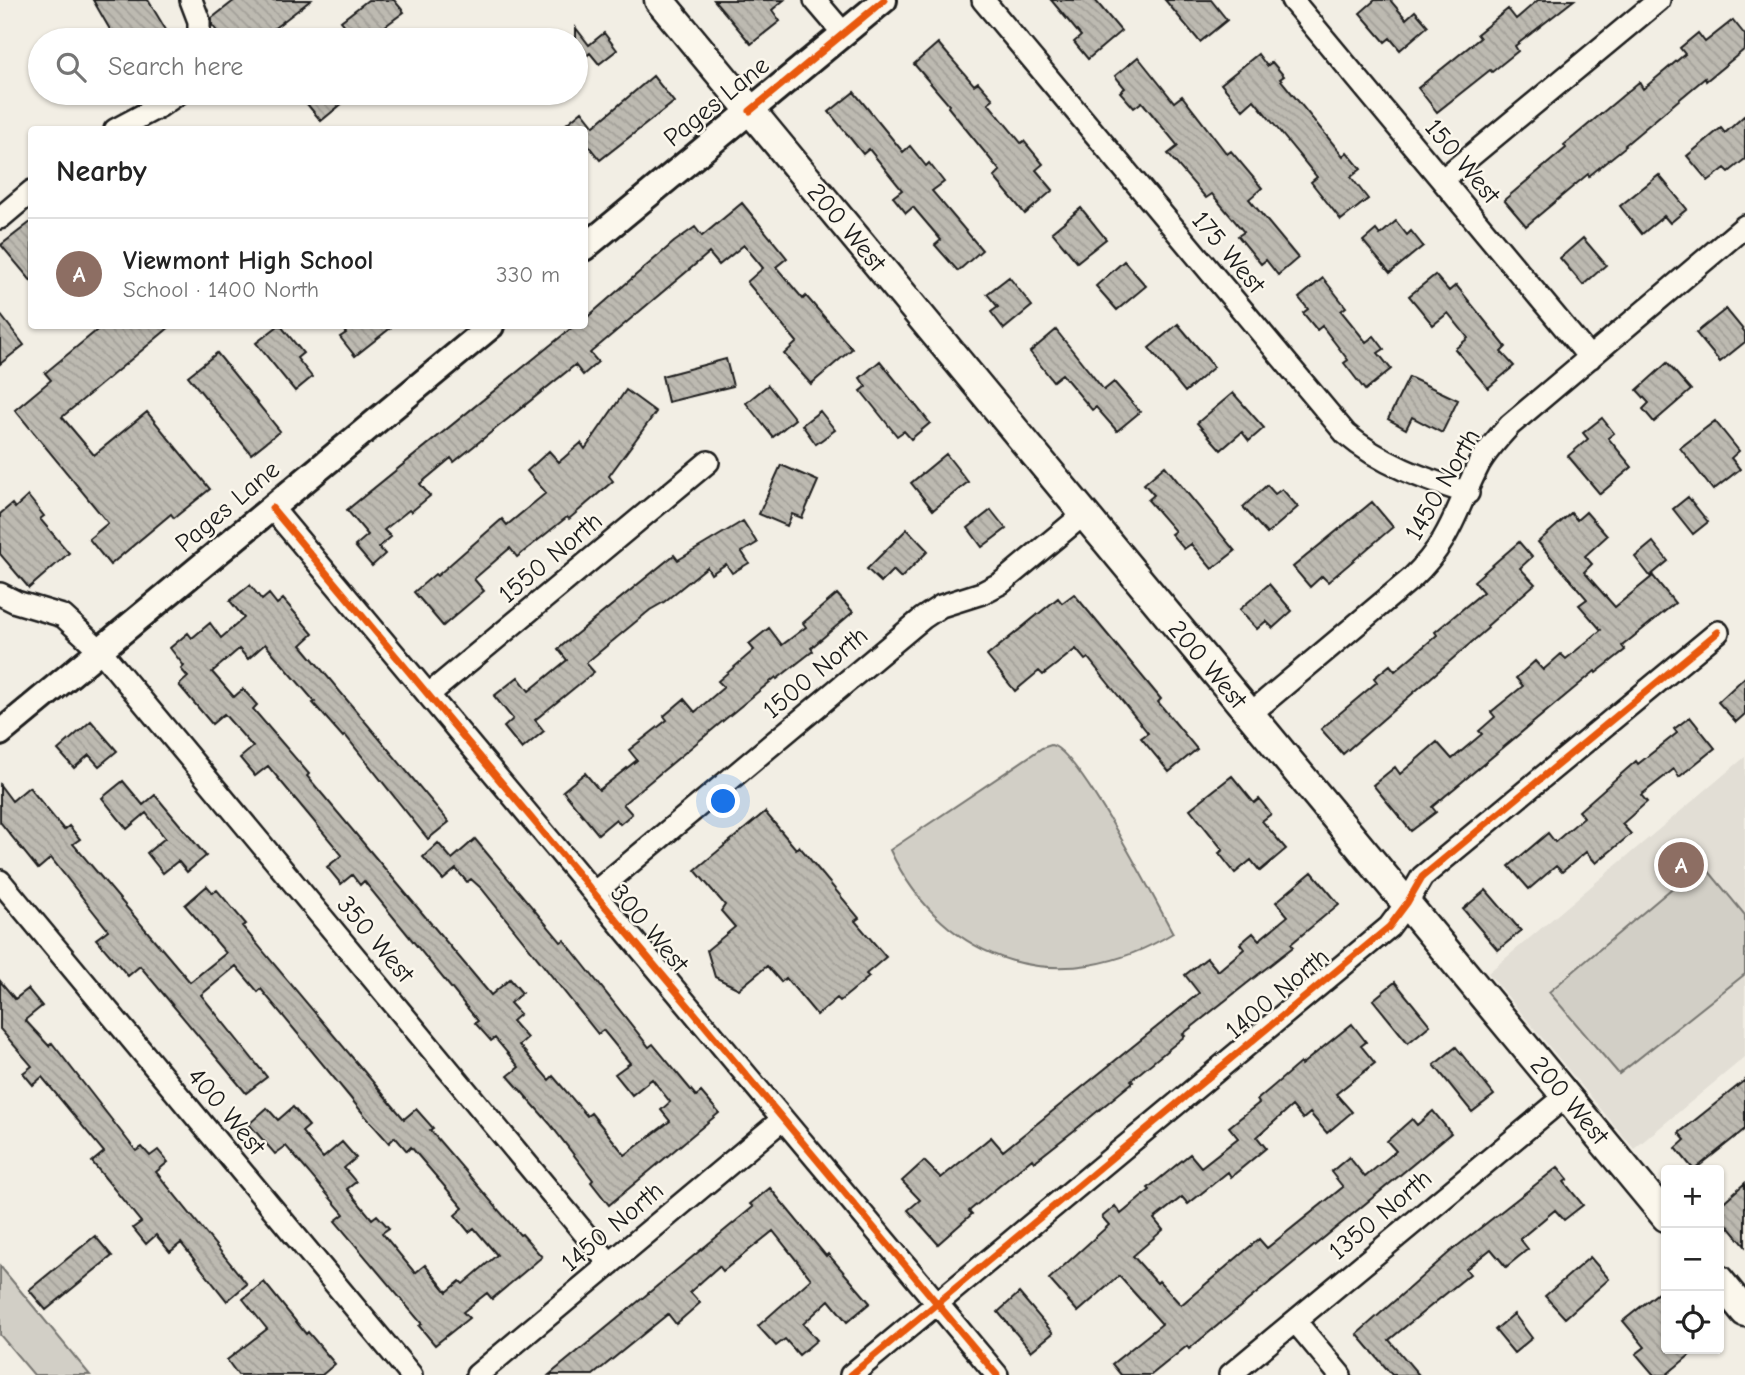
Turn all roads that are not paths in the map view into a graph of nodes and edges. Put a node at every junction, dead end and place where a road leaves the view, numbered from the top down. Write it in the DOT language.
graph roads {
  1 [pos="191,0"];
  2 [pos="659,0"];
  3 [pos="815,0"];
  4 [pos="884,0"];
  5 [pos="983,0"];
  6 [pos="1293,0"];
  7 [pos="1659,0"];
  8 [pos="199,28"];
  9 [pos="844,34"];
  10 [pos="161,105"];
  11 [pos="750,111"];
  12 [pos="122,126"];
  13 [pos="1442,180"];
  14 [pos="28,194"];
  15 [pos="0,218"];
  16 [pos="1742,234"];
  17 [pos="588,245"];
  18 [pos="487,329"];
  19 [pos="1590,358"];
  20 [pos="708,462"];
  21 [pos="1468,493"];
  22 [pos="272,508"];
  23 [pos="1084,514"];
  24 [pos="0,594"];
  25 [pos="1718,632"];
  26 [pos="100,650"];
  27 [pos="428,695"];
  28 [pos="1250,714"];
  29 [pos="0,733"];
  30 [pos="0,881"];
  31 [pos="594,893"];
  32 [pos="1407,903"];
  33 [pos="1566,1096"];
  34 [pos="783,1119"];
  35 [pos="1661,1211"];
  36 [pos="610,1264"];
  37 [pos="1724,1286"];
  38 [pos="937,1303"];
  39 [pos="1745,1311"];
  40 [pos="1295,1321"];
  41 [pos="411,1375"];
  42 [pos="477,1375"];
  43 [pos="851,1375"];
  44 [pos="997,1375"];
  45 [pos="1230,1375"];
  46 [pos="1340,1375"];
  1 -- 8 [label="street"];
  2 -- 11 [label="main road, 200 West"];
  3 -- 9 [label="street"];
  4 -- 9 [label="street, Pages Lane"];
  5 -- 21 [label="street, 175 West"];
  6 -- 13 [label="street, 150 West"];
  7 -- 13 [label="street"];
  9 -- 11 [label="street, Pages Lane"];
  10 -- 12 [label="street"];
  11 -- 17 [label="street, Pages Lane"];
  11 -- 23 [label="main road, 200 West"];
  13 -- 19 [label="street, 150 West"];
  14 -- 15 [label="street"];
  16 -- 19 [label="street, 1450 North"];
  18 -- 22 [label="street, Pages Lane"];
  19 -- 21 [label="street, 1450 North"];
  20 -- 27 [label="street, 1550 North"];
  21 -- 28 [label="street, 1450 North"];
  22 -- 26 [label="street, Pages Lane"];
  22 -- 27 [label="street, 300 West"];
  23 -- 28 [label="main road, 200 West"];
  23 -- 31 [label="street, 1500 North"];
  24 -- 26 [label="street, 350 West"];
  25 -- 32 [label="street, 1400 North"];
  26 -- 29 [label="street, Pages Lane"];
  26 -- 36 [label="street, 350 West"];
  27 -- 31 [label="street, 300 West"];
  28 -- 32 [label="main road, 200 West"];
  30 -- 41 [label="street, 400 West"];
  31 -- 34 [label="street, 300 West"];
  32 -- 33 [label="main road, 200 West"];
  32 -- 38 [label="street, 1400 North"];
  33 -- 35 [label="main road, 200 West"];
  33 -- 40 [label="street, 1350 North"];
  34 -- 36 [label="street, 1450 North"];
  34 -- 38 [label="street, 300 West"];
  36 -- 42 [label="street, 1450 North"];
  37 -- 39 [label="main road"];
  38 -- 43 [label="street, 1400 North"];
  38 -- 44 [label="street, 300 West"];
  40 -- 45 [label="street, 1350 North"];
  40 -- 46 [label="street"];
}
